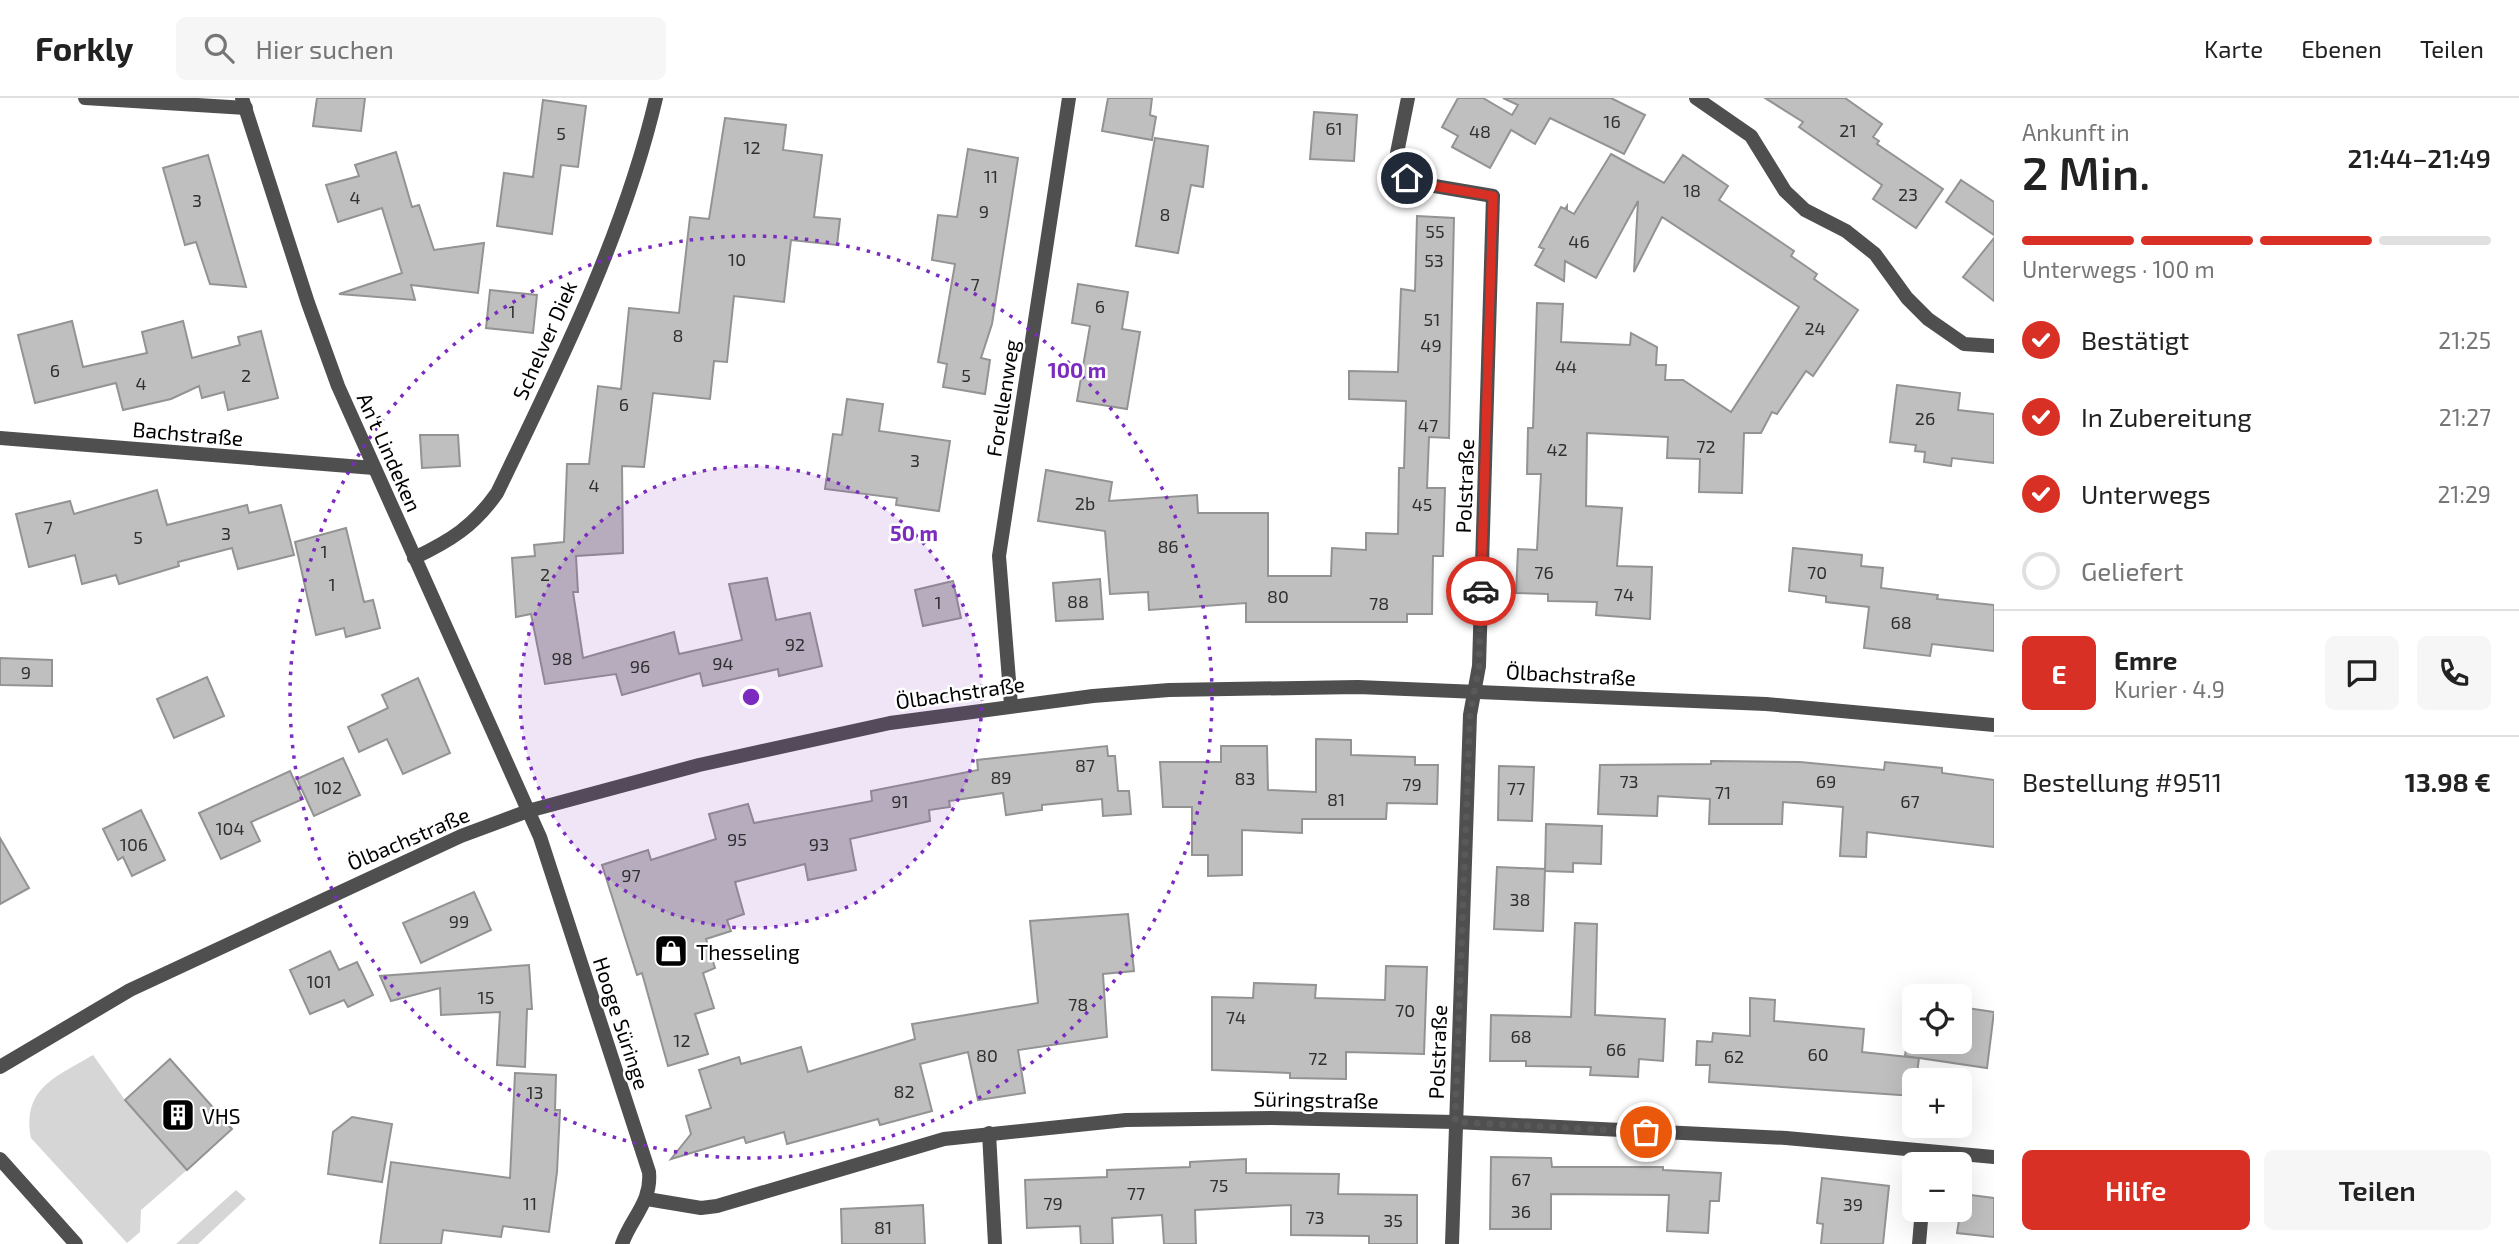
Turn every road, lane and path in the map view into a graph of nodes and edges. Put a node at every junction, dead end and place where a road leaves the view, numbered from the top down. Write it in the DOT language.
graph roads {
  1 [pos="85,98"];
  2 [pos="656,98"];
  3 [pos="1069,98"];
  4 [pos="1408,98"];
  5 [pos="1696,98"];
  6 [pos="244,103"];
  7 [pos="1994,346"];
  8 [pos="0,438"];
  9 [pos="373,468"];
  10 [pos="414,558"];
  11 [pos="1475,691"];
  12 [pos="1011,705"];
  13 [pos="1994,726"];
  14 [pos="528,811"];
  15 [pos="0,1067"];
  16 [pos="1455,1122"];
  17 [pos="989,1133"];
  18 [pos="1902,1154"];
  19 [pos="1972,1157"];
  20 [pos="1994,1157"];
  21 [pos="0,1159"];
  22 [pos="647,1199"];
  23 [pos="1921,1222"];
  24 [pos="76,1244"];
  25 [pos="622,1244"];
  26 [pos="995,1244"];
  27 [pos="1452,1244"];
  28 [pos="1919,1244"];
  1 -- 6 [label="street"];
  2 -- 10 [label="street, Schelver Diek"];
  3 -- 12 [label="street, Forellenweg"];
  4 -- 11 [label="street, Polstraße"];
  5 -- 7 [label="street"];
  6 -- 9 [label="street, An't Lindeken"];
  8 -- 9 [label="street, Bachstraße"];
  9 -- 10 [label="street, An't Lindeken"];
  10 -- 14 [label="street, An't Lindeken"];
  11 -- 12 [label="street, Ölbachstraße"];
  11 -- 13 [label="street, Ölbachstraße"];
  11 -- 16 [label="street, Polstraße"];
  12 -- 14 [label="street, Ölbachstraße"];
  14 -- 15 [label="street, Ölbachstraße"];
  14 -- 22 [label="street, Hooge Süringe"];
  16 -- 17 [label="street, Süringstraße"];
  16 -- 18 [label="street, Süringstraße"];
  16 -- 27 [label="street, Polstraße"];
  17 -- 22 [label="street, Süringstraße"];
  17 -- 26 [label="street"];
  19 -- 20 [label="street, Süringstraße"];
  21 -- 24 [label="street"];
  22 -- 25 [label="street"];
  23 -- 28 [label="street"];
}
